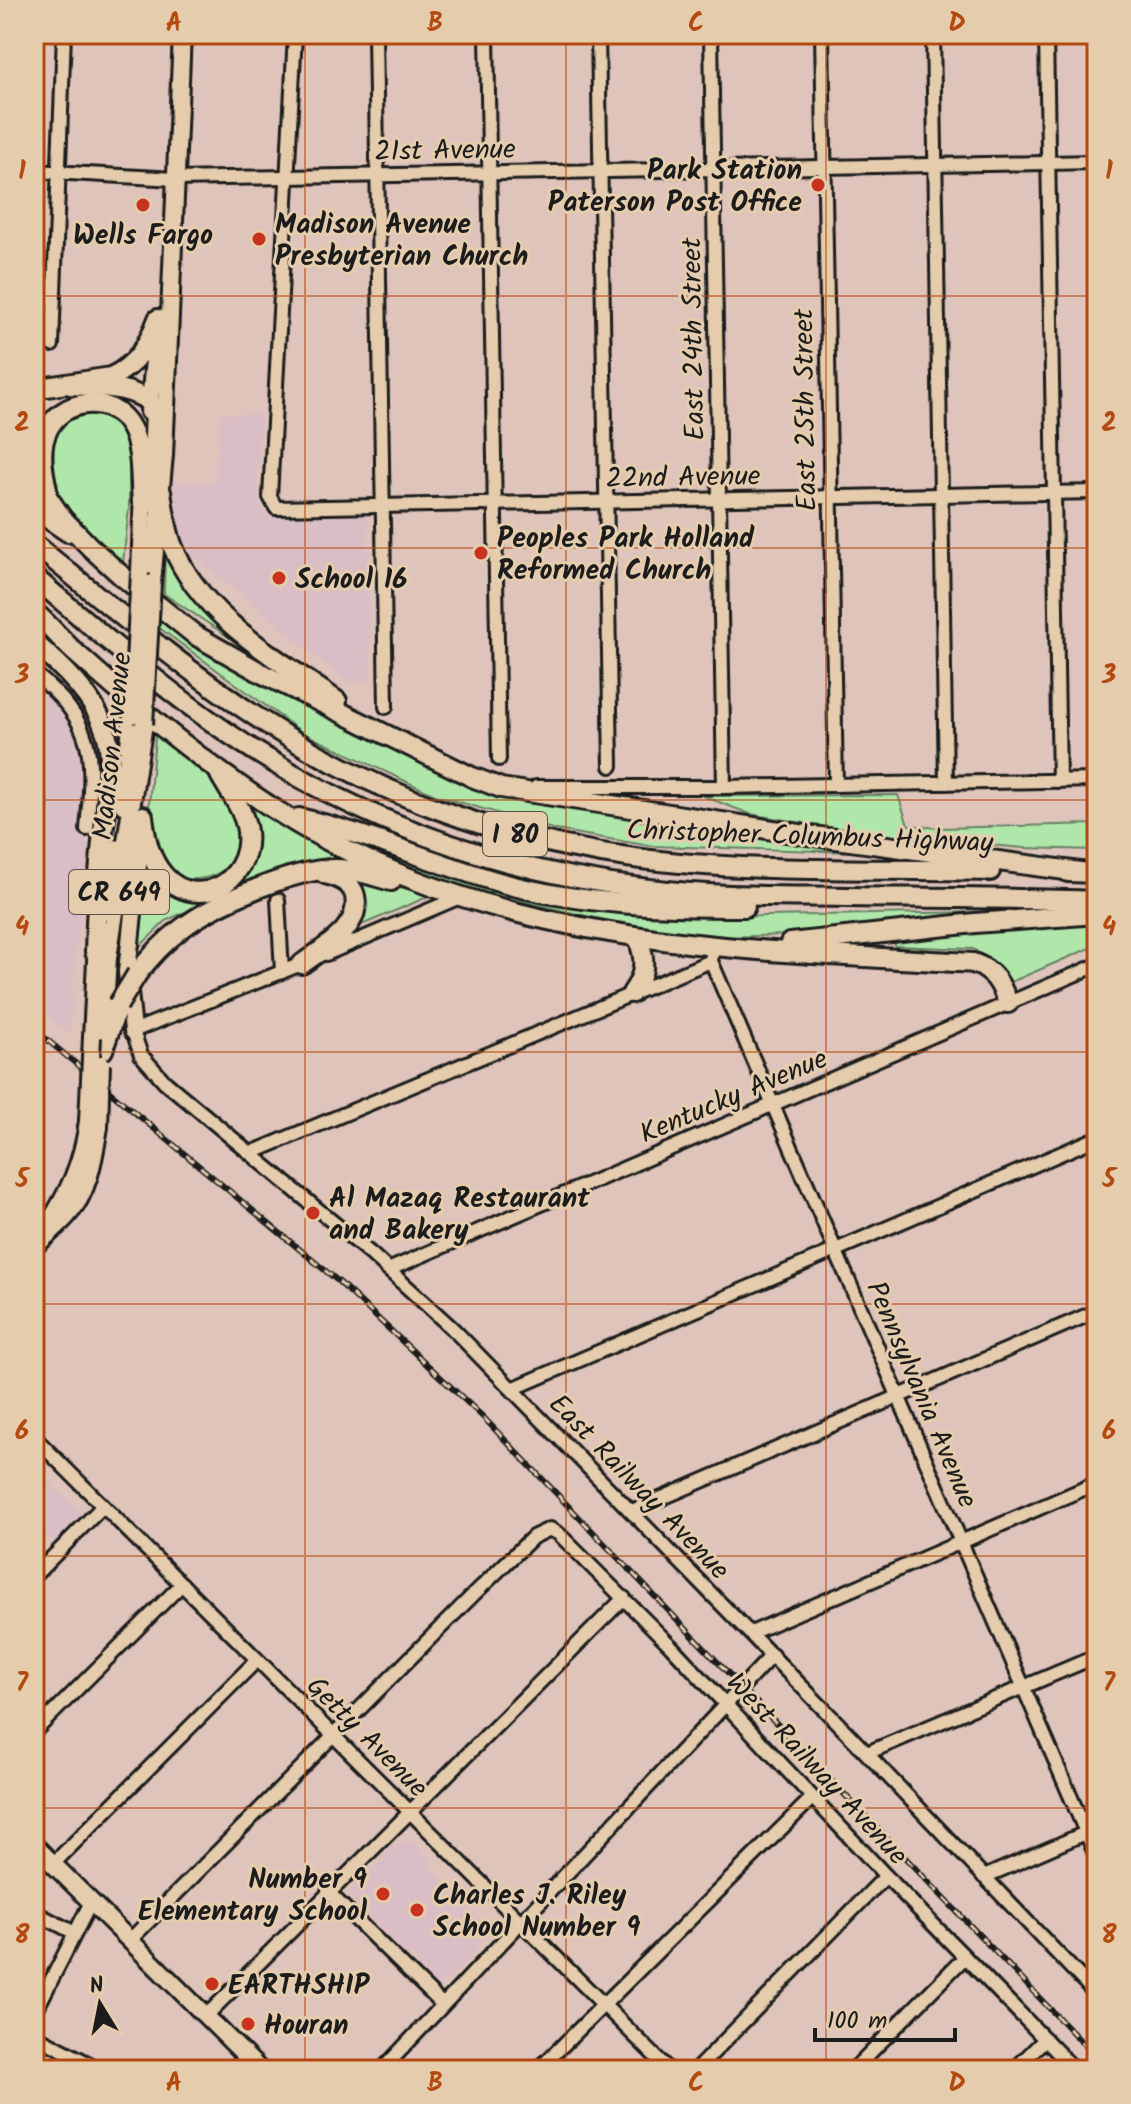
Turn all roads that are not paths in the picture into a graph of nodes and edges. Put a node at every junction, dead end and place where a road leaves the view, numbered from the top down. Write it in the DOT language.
graph roads {
  1 [pos="64,34"];
  2 [pos="182,34"];
  3 [pos="295,34"];
  4 [pos="375,34"];
  5 [pos="487,34"];
  6 [pos="598,34"];
  7 [pos="711,34"];
  8 [pos="822,34"];
  9 [pos="933,34"];
  10 [pos="1046,34"];
  11 [pos="1097,162"];
  12 [pos="1048,163"];
  13 [pos="936,165"];
  14 [pos="824,166"];
  15 [pos="713,168"];
  16 [pos="601,170"];
  17 [pos="34,171"];
  18 [pos="57,172"];
  19 [pos="490,172"];
  20 [pos="377,174"];
  21 [pos="287,177"];
  22 [pos="175,179"];
  23 [pos="172,230"];
  24 [pos="158,319"];
  25 [pos="52,345"];
  26 [pos="70,385"];
  27 [pos="34,389"];
  28 [pos="149,401"];
  29 [pos="34,477"];
  30 [pos="161,492"];
  31 [pos="1097,492"];
  32 [pos="1053,493"];
  33 [pos="942,495"];
  34 [pos="830,497"];
  35 [pos="719,499"];
  36 [pos="608,501"];
  37 [pos="142,502"];
  38 [pos="41,503"];
  39 [pos="495,503"];
  40 [pos="382,505"];
  41 [pos="158,527"];
  42 [pos="34,544"];
  43 [pos="34,577"];
  44 [pos="146,578"];
  45 [pos="34,612"];
  46 [pos="34,625"];
  47 [pos="34,643"];
  48 [pos="75,653"];
  49 [pos="34,673"];
  50 [pos="386,707"];
  51 [pos="138,720"];
  52 [pos="382,733"];
  53 [pos="499,759"];
  54 [pos="611,766"];
  55 [pos="217,769"];
  56 [pos="1097,780"];
  57 [pos="1059,781"];
  58 [pos="946,783"];
  59 [pos="836,785"];
  60 [pos="724,787"];
  61 [pos="501,788"];
  62 [pos="284,815"];
  63 [pos="143,816"];
  64 [pos="87,829"];
  65 [pos="310,872"];
  66 [pos="1089,873"];
  67 [pos="437,889"];
  68 [pos="460,897"];
  69 [pos="1017,898"];
  70 [pos="278,900"];
  71 [pos="1097,901"];
  72 [pos="1097,914"];
  73 [pos="638,938"];
  74 [pos="735,949"];
  75 [pos="95,952"];
  76 [pos="712,954"];
  77 [pos="302,964"];
  78 [pos="1096,967"];
  79 [pos="282,972"];
  80 [pos="632,993"];
  81 [pos="1008,1003"];
  82 [pos="133,1031"];
  83 [pos="99,1049"];
  84 [pos="773,1104"];
  85 [pos="93,1124"];
  86 [pos="1097,1138"];
  87 [pos="251,1153"];
  88 [pos="34,1246"];
  89 [pos="834,1249"];
  90 [pos="388,1270"];
  91 [pos="1097,1311"];
  92 [pos="512,1389"];
  93 [pos="898,1396"];
  94 [pos="34,1437"];
  95 [pos="1097,1483"];
  96 [pos="103,1506"];
  97 [pos="632,1511"];
  98 [pos="960,1542"];
  99 [pos="34,1576"];
  100 [pos="182,1584"];
  101 [pos="624,1598"];
  102 [pos="751,1633"];
  103 [pos="772,1655"];
  104 [pos="1097,1656"];
  105 [pos="257,1660"];
  106 [pos="1023,1688"];
  107 [pos="725,1705"];
  108 [pos="34,1732"];
  109 [pos="333,1735"];
  110 [pos="867,1753"];
  111 [pos="812,1798"];
  112 [pos="409,1810"];
  113 [pos="1092,1831"];
  114 [pos="34,1845"];
  115 [pos="1097,1858"];
  116 [pos="53,1864"];
  117 [pos="886,1876"];
  118 [pos="984,1877"];
  119 [pos="328,1892"];
  120 [pos="91,1902"];
  121 [pos="34,1912"];
  122 [pos="521,1922"];
  123 [pos="75,1933"];
  124 [pos="130,1940"];
  125 [pos="965,1957"];
  126 [pos="1097,1995"];
  127 [pos="443,2005"];
  128 [pos="603,2005"];
  129 [pos="34,2014"];
  130 [pos="206,2016"];
  131 [pos="34,2035"];
  132 [pos="1045,2039"];
  133 [pos="101,2070"];
  134 [pos="260,2070"];
  135 [pos="382,2070"];
  136 [pos="538,2070"];
  137 [pos="669,2070"];
  138 [pos="696,2070"];
  139 [pos="853,2070"];
  140 [pos="1014,2070"];
  141 [pos="1075,2070"];
  1 -- 18 [label="street"];
  2 -- 22 [label="main road, Madison Avenue / CR 649"];
  3 -- 21 [label="street"];
  4 -- 20 [label="street"];
  5 -- 19 [label="street"];
  6 -- 16 [label="street"];
  7 -- 15 [label="street, East 24th Street"];
  8 -- 14 [label="street, East 25th Street"];
  9 -- 13 [label="street"];
  10 -- 12 [label="street"];
  11 -- 12 [label="street, 21st Avenue"];
  12 -- 13 [label="street, 21st Avenue"];
  12 -- 32 [label="street"];
  13 -- 14 [label="street, 21st Avenue"];
  13 -- 33 [label="street"];
  14 -- 15 [label="street, 21st Avenue"];
  14 -- 34 [label="street, East 25th Street"];
  15 -- 16 [label="street, 21st Avenue"];
  15 -- 35 [label="street, East 24th Street"];
  16 -- 19 [label="street, 21st Avenue"];
  16 -- 36 [label="street"];
  17 -- 18 [label="street, 21st Avenue"];
  18 -- 22 [label="street, 21st Avenue"];
  18 -- 25 [label="street"];
  19 -- 20 [label="street, 21st Avenue"];
  19 -- 39 [label="street"];
  20 -- 21 [label="street, 21st Avenue"];
  20 -- 40 [label="street"];
  21 -- 22 [label="street, 21st Avenue"];
  21 -- 40 [label="street, 22nd Avenue"];
  22 -- 23 [label="main road, Madison Avenue / CR 649"];
  23 -- 24 [label="main road, Madison Avenue / CR 649"];
  23 -- 30 [label="main road, Madison Avenue / CR 649"];
  24 -- 26 [label="highway"];
  24 -- 28 [label="main road, Madison Avenue / CR 649"];
  26 -- 27 [label="highway"];
  26 -- 28 [label="highway"];
  28 -- 37 [label="main road, Madison Avenue / CR 649"];
  28 -- 41 [label="highway"];
  29 -- 38 [label="highway"];
  30 -- 41 [label="main road, Madison Avenue / CR 649"];
  30 -- 52 [label="highway"];
  31 -- 32 [label="street, 22nd Avenue"];
  32 -- 33 [label="street, 22nd Avenue"];
  32 -- 57 [label="street"];
  33 -- 34 [label="street, 22nd Avenue"];
  33 -- 58 [label="street"];
  34 -- 35 [label="street, 22nd Avenue"];
  34 -- 59 [label="street, East 25th Street"];
  35 -- 36 [label="street, 22nd Avenue"];
  35 -- 60 [label="street, East 24th Street"];
  36 -- 39 [label="street, 22nd Avenue"];
  36 -- 54 [label="street"];
  37 -- 38 [label="highway"];
  37 -- 44 [label="main road, Madison Avenue / CR 649"];
  38 -- 52 [label="highway"];
  39 -- 40 [label="street, 22nd Avenue"];
  39 -- 53 [label="street"];
  40 -- 50 [label="street"];
  41 -- 44 [label="main road, Madison Avenue / CR 649"];
  42 -- 66 [label="highway, Christopher Columbus Highway / I 80"];
  43 -- 69 [label="highway, Christopher Columbus Highway / I 80"];
  44 -- 51 [label="main road, Madison Avenue / CR 649, bridge"];
  45 -- 48 [label="highway"];
  46 -- 48 [label="highway"];
  47 -- 75 [label="highway"];
  48 -- 55 [label="highway"];
  49 -- 64 [label="street"];
  51 -- 63 [label="main road"];
  51 -- 75 [label="main road, Madison Avenue / CR 649"];
  51 -- 83 [label="main road, Madison Avenue / CR 649"];
  52 -- 61 [label="highway"];
  55 -- 62 [label="highway"];
  55 -- 63 [label="highway"];
  56 -- 57 [label="street"];
  57 -- 58 [label="street"];
  58 -- 59 [label="street"];
  59 -- 60 [label="street"];
  60 -- 61 [label="street"];
  61 -- 66 [label="highway"];
  62 -- 67 [label="highway"];
  62 -- 69 [label="highway"];
  63 -- 82 [label="main road"];
  65 -- 67 [label="highway"];
  65 -- 77 [label="highway"];
  65 -- 83 [label="highway, bridge"];
  67 -- 68 [label="highway"];
  68 -- 73 [label="highway"];
  68 -- 77 [label="street"];
  69 -- 71 [label="highway, Christopher Columbus Highway / I 80"];
  70 -- 79 [label="street"];
  72 -- 74 [label="highway"];
  73 -- 76 [label="highway"];
  73 -- 80 [label="highway"];
  74 -- 76 [label="highway"];
  74 -- 81 [label="highway"];
  75 -- 83 [label="main road, Madison Avenue / CR 649"];
  76 -- 80 [label="street"];
  76 -- 84 [label="street, Pennsylvania Avenue"];
  77 -- 79 [label="street"];
  78 -- 81 [label="street, Kentucky Avenue"];
  79 -- 82 [label="street"];
  80 -- 87 [label="street"];
  81 -- 84 [label="street, Kentucky Avenue"];
  82 -- 87 [label="street, East Railway Avenue"];
  83 -- 85 [label="main road, Madison Avenue / CR 649, bridge"];
  83 -- 85 [label="main road, Madison Avenue / CR 649, bridge"];
  84 -- 89 [label="street, Pennsylvania Avenue"];
  84 -- 90 [label="street, Kentucky Avenue"];
  85 -- 88 [label="main road, Madison Avenue / CR 649"];
  86 -- 89 [label="street"];
  87 -- 90 [label="street, East Railway Avenue"];
  89 -- 92 [label="street"];
  89 -- 93 [label="street, Pennsylvania Avenue"];
  90 -- 92 [label="street, East Railway Avenue"];
  91 -- 93 [label="street"];
  92 -- 97 [label="street, East Railway Avenue"];
  93 -- 97 [label="street"];
  93 -- 98 [label="street, Pennsylvania Avenue"];
  94 -- 96 [label="street, Getty Avenue"];
  95 -- 98 [label="street"];
  96 -- 99 [label="street"];
  96 -- 100 [label="street, Getty Avenue"];
  97 -- 102 [label="street, East Railway Avenue"];
  98 -- 102 [label="street"];
  98 -- 106 [label="street, Pennsylvania Avenue"];
  100 -- 105 [label="street, Getty Avenue"];
  100 -- 108 [label="street"];
  101 -- 107 [label="street, West Railway Avenue"];
  101 -- 109 [label="street, West Railway Avenue"];
  101 -- 112 [label="street"];
  102 -- 103 [label="street, East Railway Avenue"];
  103 -- 107 [label="street"];
  103 -- 110 [label="street, East Railway Avenue"];
  104 -- 106 [label="street"];
  105 -- 109 [label="street, Getty Avenue"];
  105 -- 116 [label="street"];
  106 -- 110 [label="street"];
  106 -- 113 [label="street, Pennsylvania Avenue"];
  107 -- 111 [label="street, West Railway Avenue"];
  107 -- 122 [label="street"];
  109 -- 112 [label="street, Getty Avenue"];
  109 -- 124 [label="street, West Railway Avenue"];
  110 -- 118 [label="street, East Railway Avenue"];
  111 -- 117 [label="street, West Railway Avenue"];
  111 -- 128 [label="street"];
  112 -- 119 [label="street"];
  112 -- 122 [label="street, Getty Avenue"];
  113 -- 115 [label="street, Pennsylvania Avenue"];
  113 -- 118 [label="street"];
  114 -- 116 [label="main road"];
  116 -- 120 [label="main road"];
  117 -- 125 [label="street, West Railway Avenue"];
  117 -- 138 [label="street"];
  118 -- 126 [label="street, East Railway Avenue"];
  119 -- 127 [label="street"];
  119 -- 130 [label="street"];
  120 -- 123 [label="street"];
  120 -- 124 [label="main road"];
  121 -- 123 [label="street"];
  122 -- 127 [label="street"];
  122 -- 128 [label="street, Getty Avenue"];
  123 -- 129 [label="street"];
  124 -- 130 [label="main road"];
  125 -- 132 [label="street, West Railway Avenue"];
  125 -- 139 [label="street"];
  127 -- 135 [label="street"];
  128 -- 136 [label="street"];
  128 -- 137 [label="street, Getty Avenue"];
  130 -- 134 [label="main road"];
  131 -- 133 [label="street"];
  132 -- 140 [label="street"];
  132 -- 141 [label="street, West Railway Avenue"];
}
